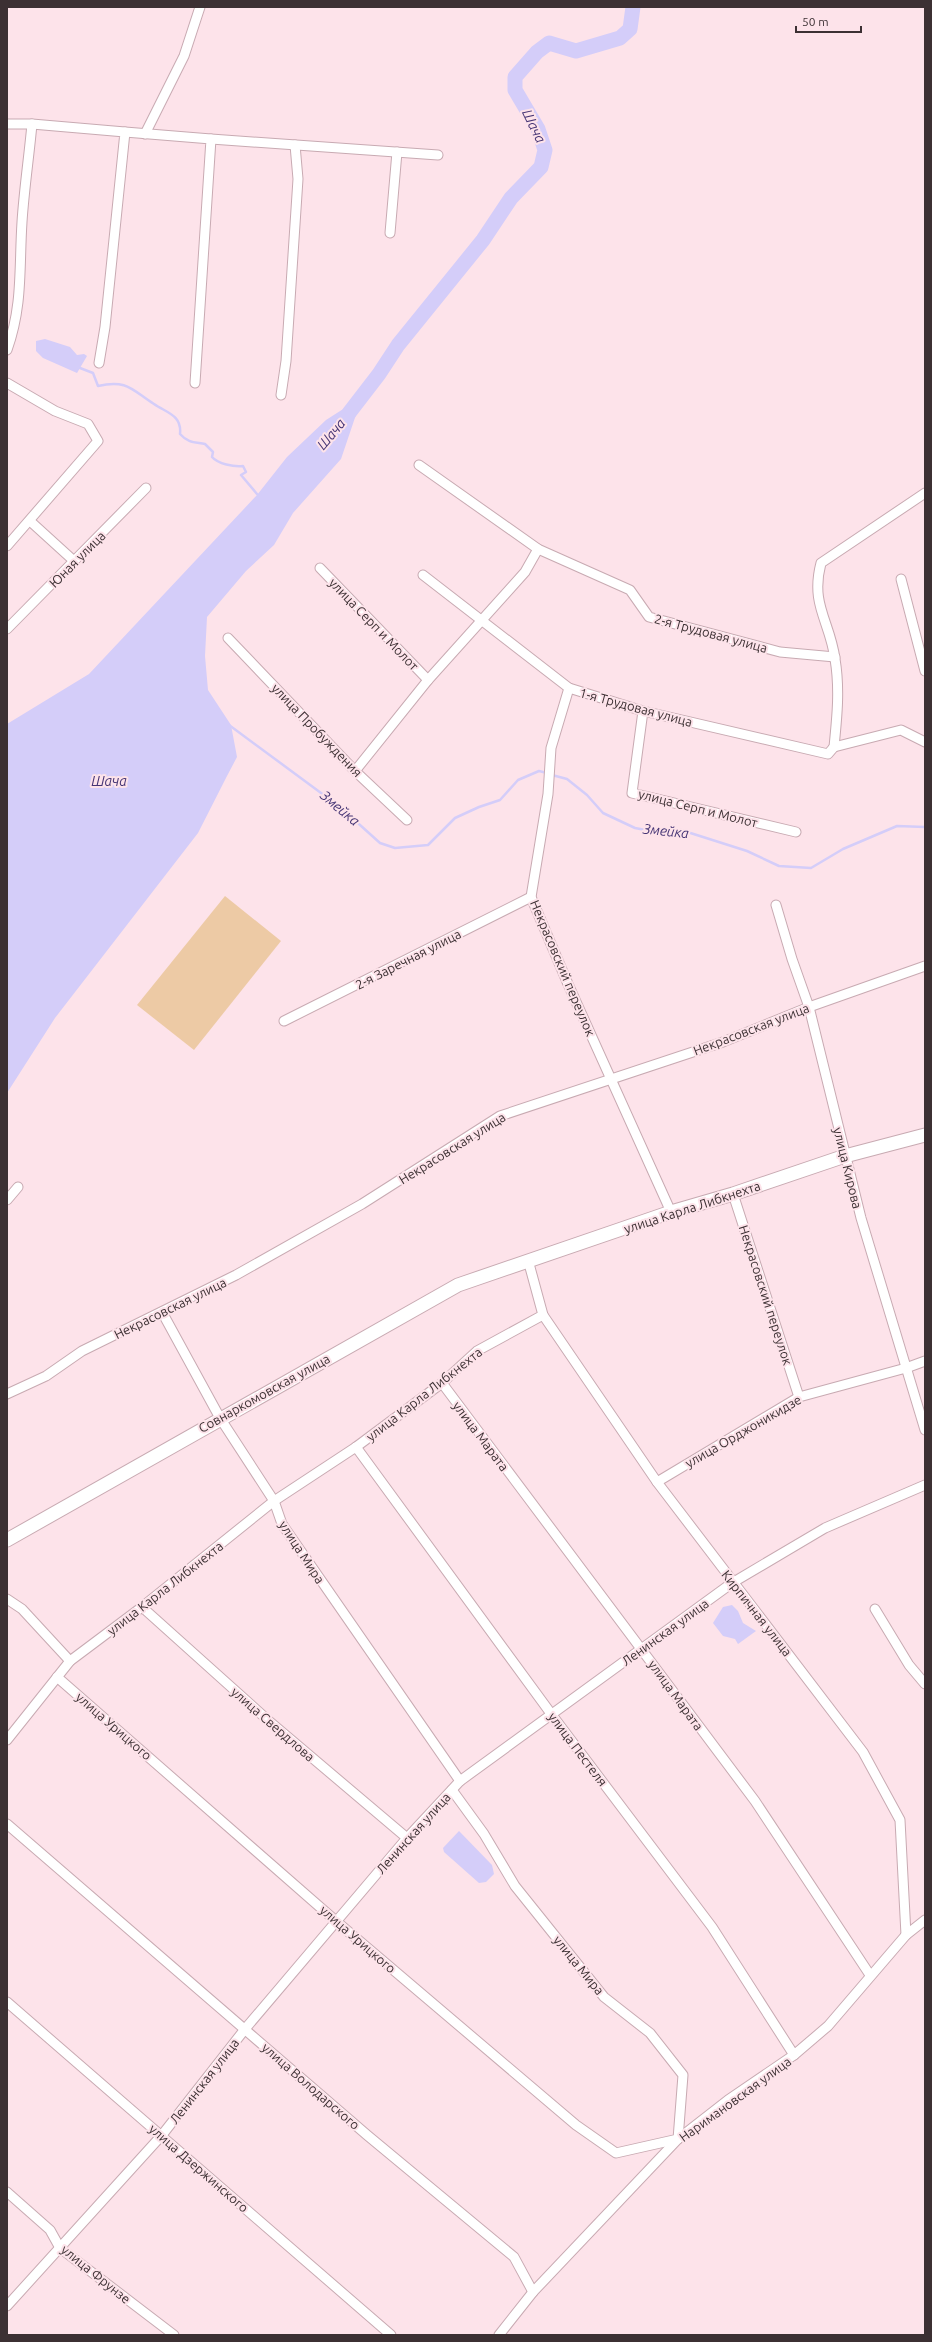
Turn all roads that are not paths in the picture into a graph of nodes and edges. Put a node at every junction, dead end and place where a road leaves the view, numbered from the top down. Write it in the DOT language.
graph roads {
  1 [pos="200,7"];
  2 [pos="7,124"];
  3 [pos="32,124"];
  4 [pos="125,132"];
  5 [pos="145,134"];
  6 [pos="211,139"];
  7 [pos="295,145"];
  8 [pos="397,152"];
  9 [pos="438,155"];
  10 [pos="390,233"];
  11 [pos="7,350"];
  12 [pos="99,363"];
  13 [pos="7,383"];
  14 [pos="195,383"];
  15 [pos="281,395"];
  16 [pos="419,465"];
  17 [pos="146,488"];
  18 [pos="925,493"];
  19 [pos="30,522"];
  20 [pos="7,546"];
  21 [pos="538,549"];
  22 [pos="74,561"];
  23 [pos="320,568"];
  24 [pos="423,576"];
  25 [pos="901,579"];
  26 [pos="482,621"];
  27 [pos="7,629"];
  28 [pos="228,638"];
  29 [pos="835,657"];
  30 [pos="925,671"];
  31 [pos="428,680"];
  32 [pos="569,688"];
  33 [pos="643,711"];
  34 [pos="925,742"];
  35 [pos="834,747"];
  36 [pos="355,771"];
  37 [pos="408,820"];
  38 [pos="796,832"];
  39 [pos="531,897"];
  40 [pos="776,905"];
  41 [pos="925,966"];
  42 [pos="809,1007"];
  43 [pos="284,1021"];
  44 [pos="611,1078"];
  45 [pos="925,1135"];
  46 [pos="845,1156"];
  47 [pos="18,1187"];
  48 [pos="733,1194"];
  49 [pos="7,1200"];
  50 [pos="672,1212"];
  51 [pos="528,1260"];
  52 [pos="162,1312"];
  53 [pos="542,1315"];
  54 [pos="925,1361"];
  55 [pos="906,1368"];
  56 [pos="442,1384"];
  57 [pos="7,1394"];
  58 [pos="799,1397"];
  59 [pos="220,1418"];
  60 [pos="925,1430"];
  61 [pos="356,1448"];
  62 [pos="657,1482"];
  63 [pos="925,1485"];
  64 [pos="274,1501"];
  65 [pos="7,1540"];
  66 [pos="732,1583"];
  67 [pos="7,1599"];
  68 [pos="142,1607"];
  69 [pos="875,1609"];
  70 [pos="642,1648"];
  71 [pos="70,1661"];
  72 [pos="57,1677"];
  73 [pos="925,1684"];
  74 [pos="552,1715"];
  75 [pos="7,1740"];
  76 [pos="460,1781"];
  77 [pos="452,1790"];
  78 [pos="7,1824"];
  79 [pos="407,1838"];
  80 [pos="925,1920"];
  81 [pos="337,1922"];
  82 [pos="906,1935"];
  83 [pos="870,1975"];
  84 [pos="7,2002"];
  85 [pos="245,2029"];
  86 [pos="794,2055"];
  87 [pos="162,2135"];
  88 [pos="678,2139"];
  89 [pos="7,2192"];
  90 [pos="60,2248"];
  91 [pos="534,2292"];
  92 [pos="7,2306"];
  93 [pos="174,2335"];
  94 [pos="391,2335"];
  95 [pos="499,2335"];
  1 -- 5 [label="street"];
  2 -- 3 [label="street"];
  3 -- 4 [label="street"];
  3 -- 11 [label="street"];
  4 -- 5 [label="street"];
  4 -- 12 [label="street"];
  5 -- 6 [label="street"];
  6 -- 7 [label="street"];
  6 -- 14 [label="street"];
  7 -- 8 [label="street"];
  7 -- 15 [label="street"];
  8 -- 9 [label="street"];
  8 -- 10 [label="street"];
  13 -- 19 [label="street"];
  16 -- 21 [label="street, 2-я Трудовая улица"];
  17 -- 22 [label="street, Юная улица"];
  18 -- 29 [label="street"];
  19 -- 20 [label="street"];
  19 -- 22 [label="street"];
  21 -- 26 [label="street"];
  21 -- 29 [label="street, 2-я Трудовая улица"];
  22 -- 27 [label="street, Юная улица"];
  23 -- 31 [label="street, улица Серп и Молот"];
  24 -- 26 [label="street, 1-я Трудовая улица"];
  25 -- 30 [label="street"];
  26 -- 31 [label="street"];
  26 -- 32 [label="street, 1-я Трудовая улица"];
  28 -- 36 [label="street, улица Пробуждения"];
  29 -- 35 [label="street"];
  31 -- 36 [label="street"];
  32 -- 33 [label="street, 1-я Трудовая улица"];
  32 -- 39 [label="street, Некрасовский переулок"];
  33 -- 35 [label="street, 1-я Трудовая улица"];
  33 -- 38 [label="street, улица Серп и Молот"];
  34 -- 35 [label="street"];
  36 -- 37 [label="street, улица Пробуждения"];
  39 -- 43 [label="street, 2-я Заречная улица"];
  39 -- 44 [label="street, Некрасовский переулок"];
  40 -- 42 [label="street, улица Кирова"];
  41 -- 42 [label="street, Некрасовская улица"];
  42 -- 44 [label="street, Некрасовская улица"];
  42 -- 46 [label="street, улица Кирова"];
  44 -- 50 [label="street, Некрасовский переулок"];
  44 -- 52 [label="street, Некрасовская улица"];
  45 -- 46 [label="street, улица Карла Либкнехта"];
  46 -- 48 [label="street, улица Карла Либкнехта"];
  46 -- 55 [label="street, улица Кирова"];
  47 -- 49 [label="street"];
  48 -- 50 [label="street, улица Карла Либкнехта"];
  48 -- 58 [label="street, Некрасовский переулок"];
  50 -- 51 [label="street, улица Карла Либкнехта"];
  51 -- 53 [label="street"];
  51 -- 59 [label="street, Совнаркомовская улица"];
  52 -- 57 [label="street, Некрасовская улица"];
  52 -- 59 [label="street, улица Мира"];
  53 -- 56 [label="street, улица Карла Либкнехта"];
  53 -- 62 [label="street, Кирпичная улица"];
  54 -- 55 [label="street, улица Орджоникидзе"];
  55 -- 58 [label="street, улица Орджоникидзе"];
  55 -- 60 [label="street, улица Кирова"];
  56 -- 61 [label="street, улица Карла Либкнехта"];
  56 -- 70 [label="street, улица Марата"];
  58 -- 62 [label="street, улица Орджоникидзе"];
  59 -- 64 [label="street, улица Мира"];
  59 -- 65 [label="street, Совнаркомовская улица"];
  61 -- 64 [label="street, улица Карла Либкнехта"];
  61 -- 74 [label="street, улица Пестеля"];
  62 -- 66 [label="street, Кирпичная улица"];
  63 -- 66 [label="street, Ленинская улица"];
  64 -- 68 [label="street, улица Карла Либкнехта"];
  64 -- 76 [label="street, улица Мира"];
  66 -- 70 [label="street, Ленинская улица"];
  66 -- 82 [label="street, Кирпичная улица"];
  67 -- 71 [label="street"];
  68 -- 71 [label="street, улица Карла Либкнехта"];
  68 -- 79 [label="street, улица Свердлова"];
  69 -- 73 [label="street"];
  70 -- 74 [label="street, Ленинская улица"];
  70 -- 83 [label="street, улица Марата"];
  71 -- 72 [label="street, улица Карла Либкнехта"];
  72 -- 75 [label="street, улица Карла Либкнехта"];
  72 -- 81 [label="street, улица Урицкого"];
  74 -- 76 [label="street, Ленинская улица"];
  74 -- 86 [label="street, улица Пестеля"];
  76 -- 77 [label="street, Ленинская улица"];
  77 -- 79 [label="street, Ленинская улица"];
  77 -- 88 [label="street, улица Мира"];
  78 -- 85 [label="street, улица Володарского"];
  79 -- 81 [label="street, Ленинская улица"];
  80 -- 82 [label="street, Наримановская улица"];
  81 -- 85 [label="street, Ленинская улица"];
  81 -- 88 [label="street, улица Урицкого"];
  82 -- 83 [label="street, Наримановская улица"];
  83 -- 86 [label="street, Наримановская улица"];
  84 -- 87 [label="street, улица Дзержинского"];
  85 -- 87 [label="street, Ленинская улица"];
  85 -- 91 [label="street, улица Володарского"];
  86 -- 88 [label="street, Наримановская улица"];
  87 -- 90 [label="street, Ленинская улица"];
  87 -- 94 [label="street, улица Дзержинского"];
  88 -- 91 [label="street, Наримановская улица"];
  89 -- 90 [label="street, улица Фрунзе"];
  90 -- 92 [label="street, Ленинская улица"];
  90 -- 93 [label="street, улица Фрунзе"];
  91 -- 95 [label="street, Наримановская улица"];
}
